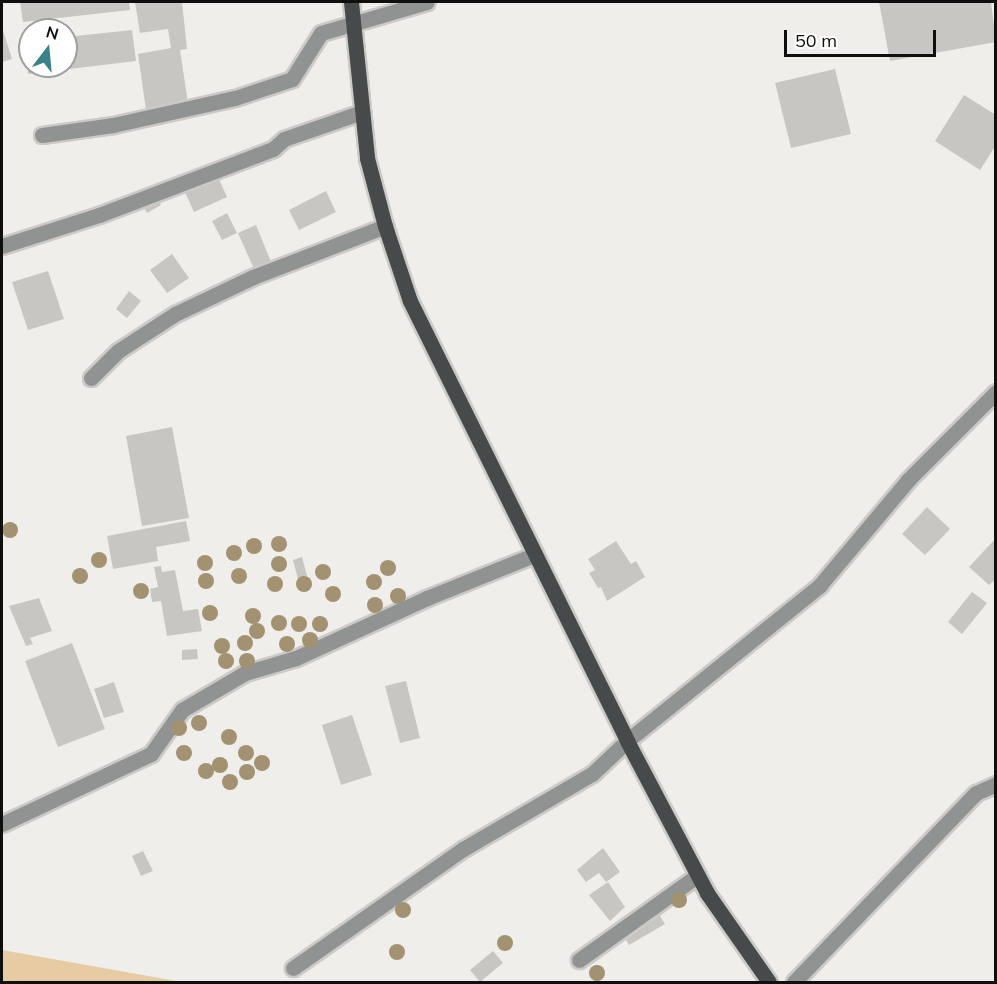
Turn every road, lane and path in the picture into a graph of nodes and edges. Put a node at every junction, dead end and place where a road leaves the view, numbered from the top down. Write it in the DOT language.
graph roads {
  1 [pos="351,2"];
  2 [pos="427,2"];
  3 [pos="353,22"];
  4 [pos="362,112"];
  5 [pos="42,135"];
  6 [pos="385,226"];
  7 [pos="2,246"];
  8 [pos="91,378"];
  9 [pos="996,392"];
  10 [pos="534,555"];
  11 [pos="627,741"];
  12 [pos="996,784"];
  13 [pos="2,824"];
  14 [pos="698,875"];
  15 [pos="579,960"];
  16 [pos="293,968"];
  17 [pos="768,982"];
  18 [pos="794,982"];
  1 -- 3 [label="main road"];
  2 -- 3 [label="street"];
  3 -- 4 [label="main road"];
  3 -- 5 [label="street"];
  4 -- 6 [label="main road"];
  4 -- 7 [label="street"];
  6 -- 8 [label="street"];
  6 -- 10 [label="main road"];
  9 -- 11 [label="street"];
  10 -- 11 [label="main road"];
  10 -- 13 [label="street"];
  11 -- 14 [label="main road"];
  11 -- 16 [label="street"];
  12 -- 18 [label="street"];
  14 -- 15 [label="street"];
  14 -- 17 [label="main road"];
}
